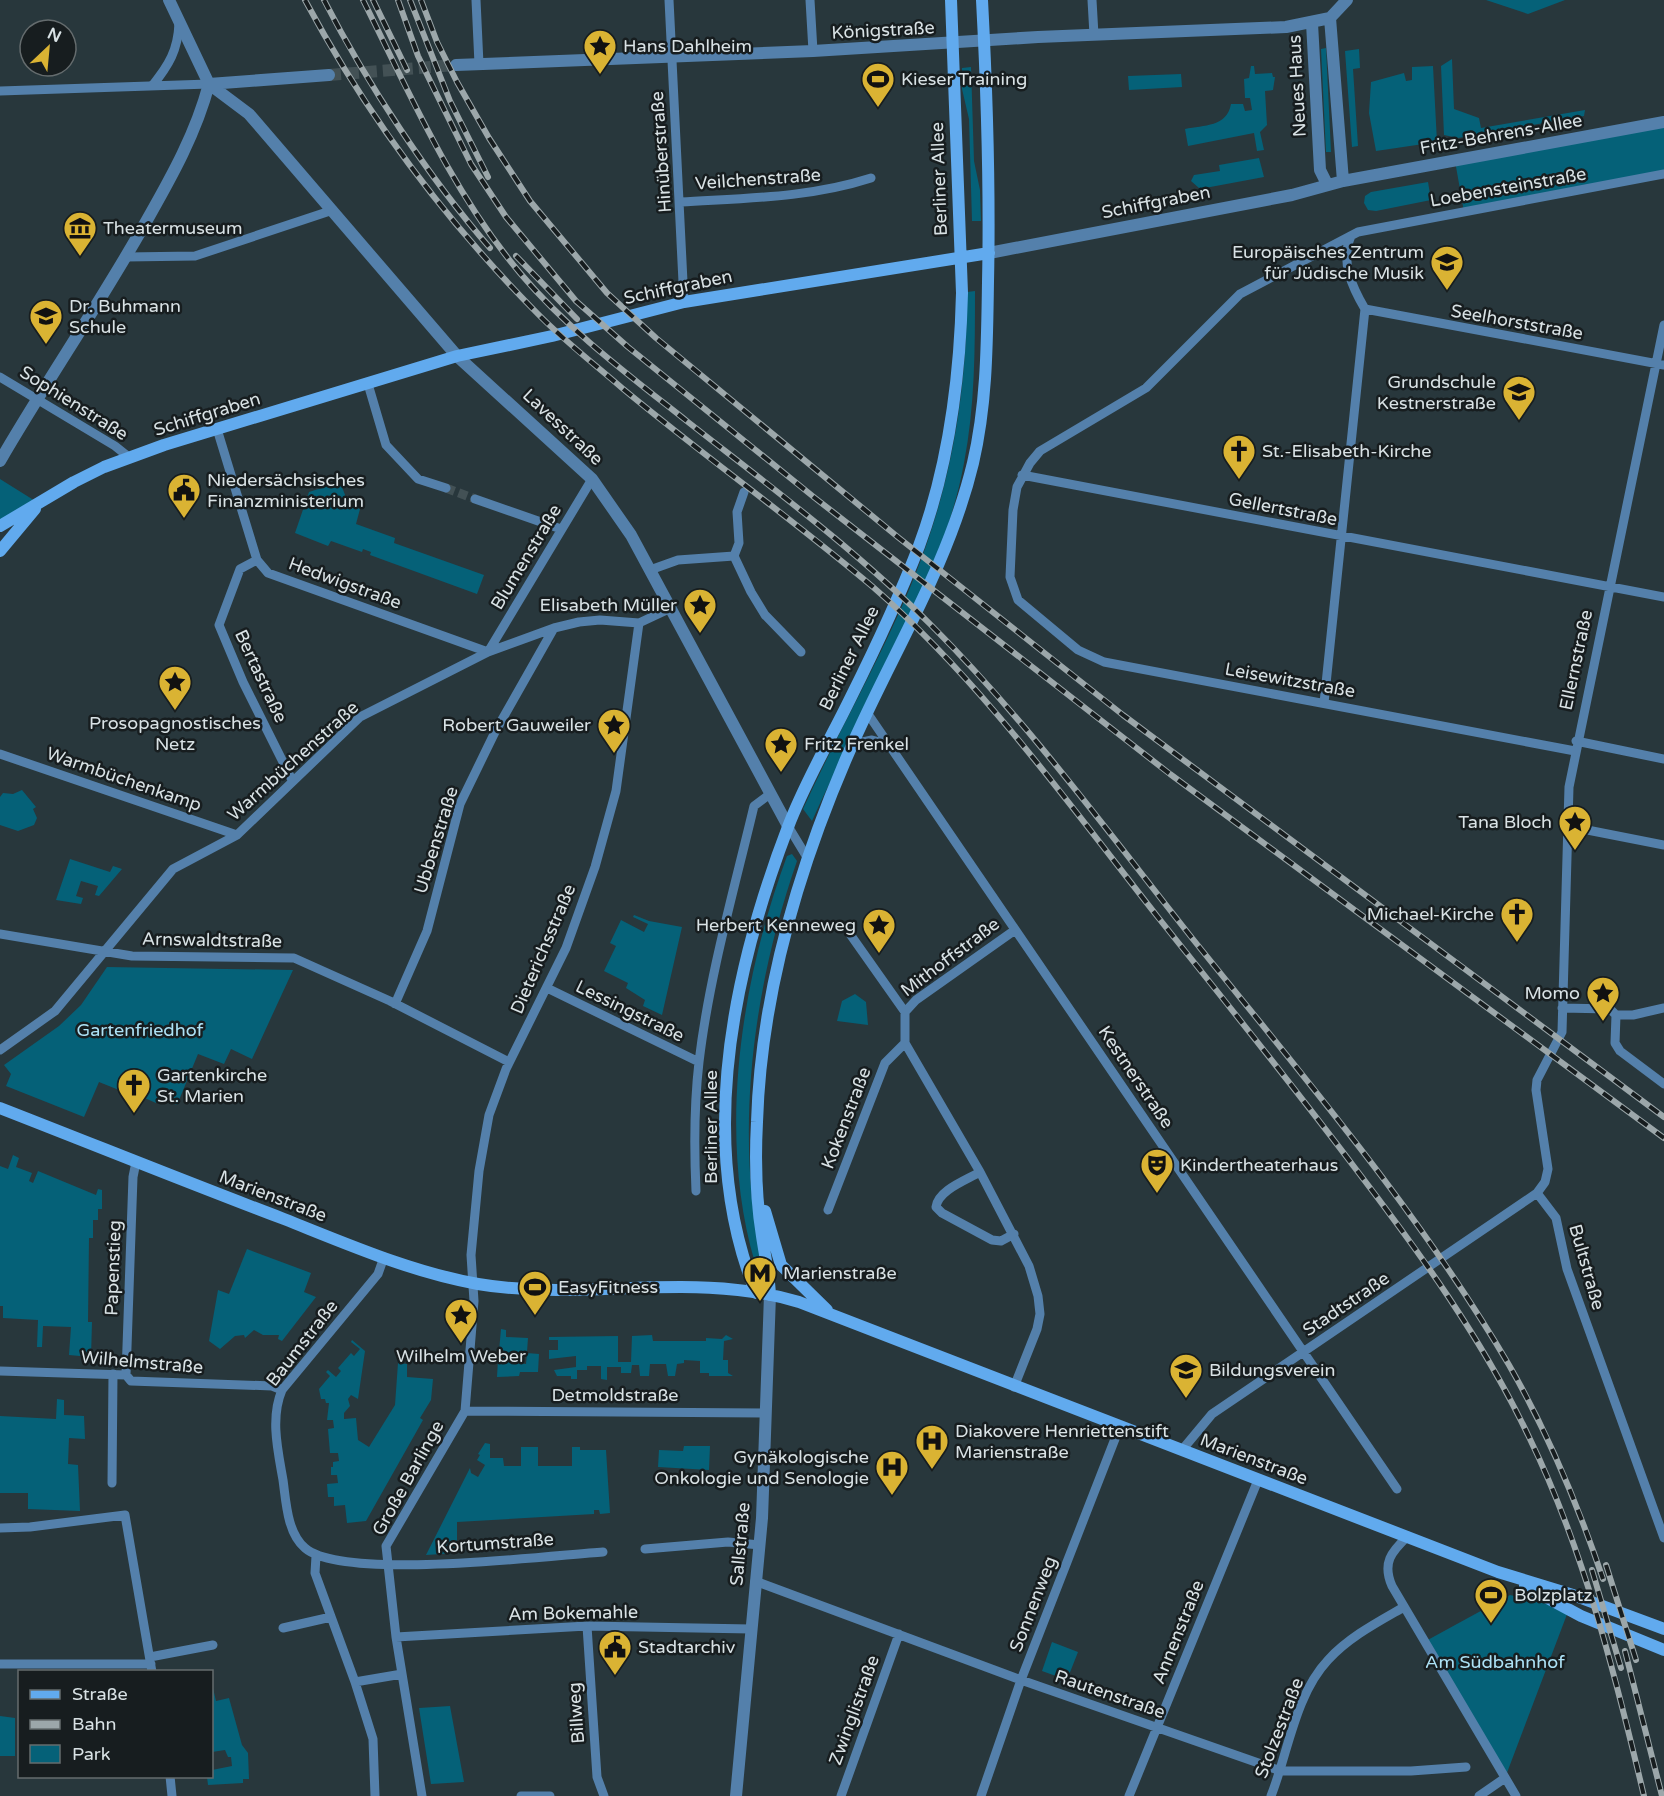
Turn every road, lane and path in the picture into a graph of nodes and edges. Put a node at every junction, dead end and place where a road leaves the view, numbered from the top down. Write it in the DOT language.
graph roads {
  1 [pos="169,0"];
  2 [pos="476,0"];
  3 [pos="669,0"];
  4 [pos="810,0"];
  5 [pos="951,0"];
  6 [pos="982,0"];
  7 [pos="1092,0"];
  8 [pos="1347,0"];
  9 [pos="1330,18"];
  10 [pos="179,20"];
  11 [pos="1312,23"];
  12 [pos="1094,35"];
  13 [pos="984,41"];
  14 [pos="953,44"];
  15 [pos="813,51"];
  16 [pos="671,55"];
  17 [pos="479,64"];
  18 [pos="456,65"];
  19 [pos="329,75"];
  20 [pos="209,84"];
  21 [pos="152,86"];
  22 [pos="0,91"];
  23 [pos="1664,122"];
  24 [pos="1664,174"];
  25 [pos="871,178"];
  26 [pos="1343,180"];
  27 [pos="1327,184"];
  28 [pos="681,202"];
  29 [pos="333,210"];
  30 [pos="1354,234"];
  31 [pos="989,253"];
  32 [pos="126,257"];
  33 [pos="960,259"];
  34 [pos="684,302"];
  35 [pos="1365,309"];
  36 [pos="1664,325"];
  37 [pos="457,356"];
  38 [pos="1660,364"];
  39 [pos="0,376"];
  40 [pos="368,384"];
  41 [pos="36,399"];
  42 [pos="217,429"];
  43 [pos="130,458"];
  44 [pos="0,461"];
  45 [pos="1022,475"];
  46 [pos="592,479"];
  47 [pos="446,488"];
  48 [pos="744,492"];
  49 [pos="475,498"];
  50 [pos="40,504"];
  51 [pos="0,526"];
  52 [pos="561,529"];
  53 [pos="1339,537"];
  54 [pos="0,551"];
  55 [pos="734,556"];
  56 [pos="257,560"];
  57 [pos="650,570"];
  58 [pos="1608,588"];
  59 [pos="1664,597"];
  60 [pos="671,608"];
  61 [pos="639,623"];
  62 [pos="554,628"];
  63 [pos="488,652"];
  64 [pos="801,652"];
  65 [pos="1324,704"];
  66 [pos="868,714"];
  67 [pos="852,744"];
  68 [pos="887,744"];
  69 [pos="1575,746"];
  70 [pos="0,754"];
  71 [pos="1664,759"];
  72 [pos="292,780"];
  73 [pos="770,794"];
  74 [pos="788,826"];
  75 [pos="1567,826"];
  76 [pos="237,835"];
  77 [pos="1664,845"];
  78 [pos="808,859"];
  79 [pos="846,927"];
  80 [pos="1015,930"];
  81 [pos="0,934"];
  82 [pos="105,951"];
  83 [pos="547,988"];
  84 [pos="395,1004"];
  85 [pos="1562,1008"];
  86 [pos="1664,1008"];
  87 [pos="905,1012"];
  88 [pos="1616,1015"];
  89 [pos="905,1043"];
  90 [pos="0,1050"];
  91 [pos="509,1062"];
  92 [pos="699,1062"];
  93 [pos="1664,1084"];
  94 [pos="0,1108"];
  95 [pos="136,1162"];
  96 [pos="980,1172"];
  97 [pos="758,1189"];
  98 [pos="696,1191"];
  99 [pos="1537,1193"];
  100 [pos="828,1210"];
  101 [pos="1014,1234"];
  102 [pos="384,1257"];
  103 [pos="474,1283"];
  104 [pos="756,1293"];
  105 [pos="770,1295"];
  106 [pos="832,1315"];
  107 [pos="768,1316"];
  108 [pos="1303,1353"];
  109 [pos="0,1371"];
  110 [pos="113,1374"];
  111 [pos="126,1375"];
  112 [pos="1014,1387"];
  113 [pos="282,1390"];
  114 [pos="465,1411"];
  115 [pos="764,1413"];
  116 [pos="1120,1426"];
  117 [pos="1182,1450"];
  118 [pos="1258,1480"];
  119 [pos="112,1483"];
  120 [pos="1397,1489"];
  121 [pos="0,1528"];
  122 [pos="1408,1536"];
  123 [pos="1664,1538"];
  124 [pos="760,1545"];
  125 [pos="645,1549"];
  126 [pos="603,1552"];
  127 [pos="316,1556"];
  128 [pos="389,1566"];
  129 [pos="1498,1572"];
  130 [pos="755,1581"];
  131 [pos="1404,1607"];
  132 [pos="331,1617"];
  133 [pos="1663,1625"];
  134 [pos="587,1626"];
  135 [pos="283,1628"];
  136 [pos="751,1629"];
  137 [pos="899,1634"];
  138 [pos="396,1637"];
  139 [pos="213,1645"];
  140 [pos="1664,1650"];
  141 [pos="0,1664"];
  142 [pos="151,1664"];
  143 [pos="402,1674"];
  144 [pos="1021,1680"];
  145 [pos="355,1682"];
  146 [pos="1157,1728"];
  147 [pos="1466,1767"];
  148 [pos="1281,1771"];
  149 [pos="170,1778"];
  150 [pos="1505,1778"];
  151 [pos="172,1796"];
  152 [pos="375,1796"];
  153 [pos="422,1796"];
  154 [pos="521,1796"];
  155 [pos="550,1796"];
  156 [pos="604,1796"];
  157 [pos="736,1796"];
  158 [pos="841,1796"];
  159 [pos="981,1796"];
  160 [pos="1129,1796"];
  161 [pos="1271,1796"];
  162 [pos="1479,1796"];
  163 [pos="1516,1796"];
  1 -- 10 [label="street"];
  2 -- 17 [label="street"];
  3 -- 16 [label="street, Hinüberstraße"];
  4 -- 15 [label="street"];
  5 -- 14 [label="main road, Berliner Allee"];
  6 -- 13 [label="main road"];
  7 -- 12 [label="street"];
  8 -- 9 [label="street"];
  9 -- 11 [label="street, Neues Haus"];
  9 -- 26 [label="street, Neues Haus"];
  10 -- 20 [label="street"];
  10 -- 21 [label="street"];
  11 -- 12 [label="street, Königstraße"];
  11 -- 27 [label="street, Neues Haus"];
  12 -- 13 [label="street, Königstraße"];
  13 -- 14 [label="street, Königstraße"];
  13 -- 31 [label="main road"];
  14 -- 15 [label="street, Königstraße"];
  14 -- 33 [label="main road, Berliner Allee"];
  15 -- 16 [label="street, Königstraße"];
  16 -- 17 [label="street, Königstraße"];
  16 -- 28 [label="street, Hinüberstraße"];
  17 -- 18 [label="street, Königstraße"];
  19 -- 20 [label="street"];
  20 -- 21 [label="street"];
  20 -- 29 [label="street, Lavesstraße"];
  20 -- 32 [label="street"];
  21 -- 22 [label="street"];
  23 -- 26 [label="street, Fritz-Behrens-Allee"];
  24 -- 30 [label="street, Loebensteinstraße"];
  25 -- 28 [label="street, Veilchenstraße"];
  26 -- 27 [label="street, Schiffgraben"];
  27 -- 31 [label="street, Schiffgraben"];
  28 -- 34 [label="street, Hinüberstraße"];
  29 -- 32 [label="street"];
  29 -- 37 [label="street, Lavesstraße"];
  30 -- 35 [label="street"];
  30 -- 45 [label="street, Loebensteinstraße"];
  31 -- 33 [label="main road, Schiffgraben"];
  31 -- 66 [label="main road"];
  32 -- 41 [label="street"];
  33 -- 34 [label="main road, Schiffgraben"];
  33 -- 74 [label="main road, Berliner Allee"];
  34 -- 37 [label="main road, Schiffgraben"];
  35 -- 38 [label="street, Seelhorststraße"];
  35 -- 53 [label="street"];
  36 -- 38 [label="street, Ellernstraße"];
  37 -- 40 [label="main road, Schiffgraben"];
  37 -- 46 [label="street, Lavesstraße"];
  38 -- 58 [label="street, Ellernstraße"];
  39 -- 41 [label="street, Sophienstraße"];
  40 -- 42 [label="main road, Schiffgraben"];
  40 -- 47 [label="street"];
  41 -- 43 [label="street, Sophienstraße"];
  41 -- 44 [label="street"];
  42 -- 43 [label="main road, Schiffgraben"];
  42 -- 56 [label="street"];
  43 -- 50 [label="main road, Schiffgraben"];
  45 -- 53 [label="street, Gellertstraße"];
  45 -- 65 [label="street, Leisewitzstraße"];
  46 -- 52 [label="street, Blumenstraße"];
  46 -- 57 [label="street, Lavesstraße"];
  48 -- 55 [label="street"];
  49 -- 52 [label="street"];
  50 -- 51 [label="main road, Schiffgraben"];
  50 -- 54 [label="main road, Schiffgraben"];
  52 -- 63 [label="street, Blumenstraße"];
  53 -- 58 [label="street, Gellertstraße"];
  53 -- 65 [label="street"];
  55 -- 57 [label="street"];
  55 -- 64 [label="street"];
  56 -- 63 [label="street, Hedwigstraße"];
  56 -- 72 [label="street, Bertastraße"];
  57 -- 60 [label="street, Lavesstraße"];
  58 -- 59 [label="street, Gellertstraße"];
  58 -- 69 [label="street, Ellernstraße"];
  60 -- 61 [label="street"];
  60 -- 73 [label="street, Lavesstraße"];
  61 -- 62 [label="street, Warmbüchenstraße"];
  61 -- 83 [label="street, Dieterichsstraße"];
  62 -- 63 [label="street, Warmbüchenstraße"];
  62 -- 84 [label="street, Ubbenstraße"];
  63 -- 72 [label="street, Warmbüchenstraße"];
  65 -- 69 [label="street, Leisewitzstraße"];
  66 -- 67 [label="main road"];
  66 -- 68 [label="street, Kestnerstraße"];
  67 -- 68 [label="street"];
  67 -- 78 [label="main road"];
  68 -- 80 [label="street, Kestnerstraße"];
  69 -- 71 [label="street, Leisewitzstraße"];
  69 -- 75 [label="street, Ellernstraße"];
  70 -- 76 [label="street, Warmbüchenkamp"];
  72 -- 76 [label="street, Warmbüchenstraße"];
  73 -- 74 [label="street, Lavesstraße"];
  73 -- 92 [label="street, Berliner Allee"];
  74 -- 78 [label="street, Lavesstraße"];
  74 -- 104 [label="main road, Berliner Allee"];
  75 -- 77 [label="street"];
  75 -- 85 [label="street, Ellernstraße"];
  76 -- 82 [label="street, Warmbüchenstraße"];
  78 -- 97 [label="main road"];
  79 -- 87 [label="street"];
  80 -- 87 [label="street, Mithoffstraße"];
  80 -- 108 [label="street, Kestnerstraße"];
  81 -- 82 [label="street, Arnswaldtstraße"];
  82 -- 84 [label="street, Arnswaldtstraße"];
  82 -- 90 [label="street, Warmbüchenstraße"];
  83 -- 91 [label="street, Dieterichsstraße"];
  83 -- 92 [label="street, Lessingstraße"];
  84 -- 91 [label="street, Arnswaldtstraße"];
  85 -- 88 [label="street"];
  85 -- 99 [label="street"];
  86 -- 88 [label="street"];
  87 -- 89 [label="street"];
  88 -- 93 [label="street"];
  89 -- 96 [label="street"];
  89 -- 100 [label="street, Kokenstraße"];
  91 -- 103 [label="street, Dieterichsstraße"];
  92 -- 98 [label="street, Berliner Allee"];
  94 -- 95 [label="main road, Marienstraße"];
  95 -- 102 [label="main road, Marienstraße"];
  95 -- 111 [label="street, Papenstieg"];
  96 -- 101 [label="street"];
  96 -- 101 [label="street"];
  97 -- 105 [label="main road"];
  97 -- 106 [label="main road"];
  99 -- 108 [label="street, Stadtstraße"];
  99 -- 123 [label="street, Bultstraße"];
  101 -- 112 [label="street"];
  102 -- 103 [label="main road, Marienstraße"];
  102 -- 113 [label="street, Baumstraße"];
  103 -- 104 [label="main road, Marienstraße"];
  103 -- 114 [label="street, Große Barlinge"];
  104 -- 105 [label="main road, Marienstraße"];
  104 -- 107 [label="street, Berliner Allee"];
  105 -- 106 [label="main road, Marienstraße"];
  105 -- 107 [label="street, Sallstraße"];
  106 -- 112 [label="main road, Marienstraße"];
  107 -- 115 [label="street, Sallstraße"];
  108 -- 117 [label="street, Stadtstraße"];
  108 -- 120 [label="street, Kestnerstraße"];
  109 -- 110 [label="street, Wilhelmstraße"];
  110 -- 111 [label="street, Wilhelmstraße"];
  110 -- 119 [label="street"];
  111 -- 113 [label="street, Wilhelmstraße"];
  112 -- 116 [label="main road, Marienstraße"];
  113 -- 127 [label="street, Baumstraße"];
  114 -- 115 [label="street, Detmoldstraße"];
  114 -- 128 [label="street, Große Barlinge"];
  115 -- 124 [label="street, Sallstraße"];
  116 -- 117 [label="main road, Marienstraße"];
  116 -- 144 [label="street, Sonnenweg"];
  117 -- 118 [label="main road, Marienstraße"];
  118 -- 122 [label="main road, Marienstraße"];
  118 -- 146 [label="street, Annenstraße"];
  121 -- 142 [label="street"];
  122 -- 129 [label="main road, Marienstraße"];
  122 -- 131 [label="street"];
  124 -- 125 [label="street"];
  124 -- 130 [label="street, Sallstraße"];
  126 -- 128 [label="street, Kortumstraße"];
  127 -- 128 [label="street"];
  127 -- 132 [label="street"];
  128 -- 138 [label="street, Große Barlinge"];
  129 -- 133 [label="main road, Marienstraße"];
  129 -- 140 [label="main road, Marienstraße"];
  130 -- 136 [label="street, Sallstraße"];
  130 -- 137 [label="street, Rautenstraße"];
  131 -- 148 [label="street, Stolzestraße"];
  131 -- 150 [label="street"];
  132 -- 135 [label="street"];
  132 -- 145 [label="street"];
  134 -- 136 [label="street, Am Bokemahle"];
  134 -- 138 [label="street, Am Bokemahle"];
  134 -- 156 [label="street, Billweg"];
  136 -- 157 [label="street, Sallstraße"];
  137 -- 144 [label="street, Rautenstraße"];
  137 -- 158 [label="street, Zwinglistraße"];
  138 -- 143 [label="street, Große Barlinge"];
  139 -- 142 [label="street"];
  141 -- 142 [label="street"];
  143 -- 145 [label="street"];
  143 -- 153 [label="street, Große Barlinge"];
  144 -- 146 [label="street, Rautenstraße"];
  144 -- 159 [label="street, Sonnenweg"];
  145 -- 152 [label="street"];
  146 -- 148 [label="street, Rautenstraße"];
  146 -- 160 [label="street, Annenstraße"];
  147 -- 148 [label="street, Rautenstraße"];
  148 -- 161 [label="street, Stolzestraße"];
  149 -- 151 [label="street"];
  150 -- 162 [label="street"];
  150 -- 163 [label="street"];
  154 -- 155 [label="street"];
}
